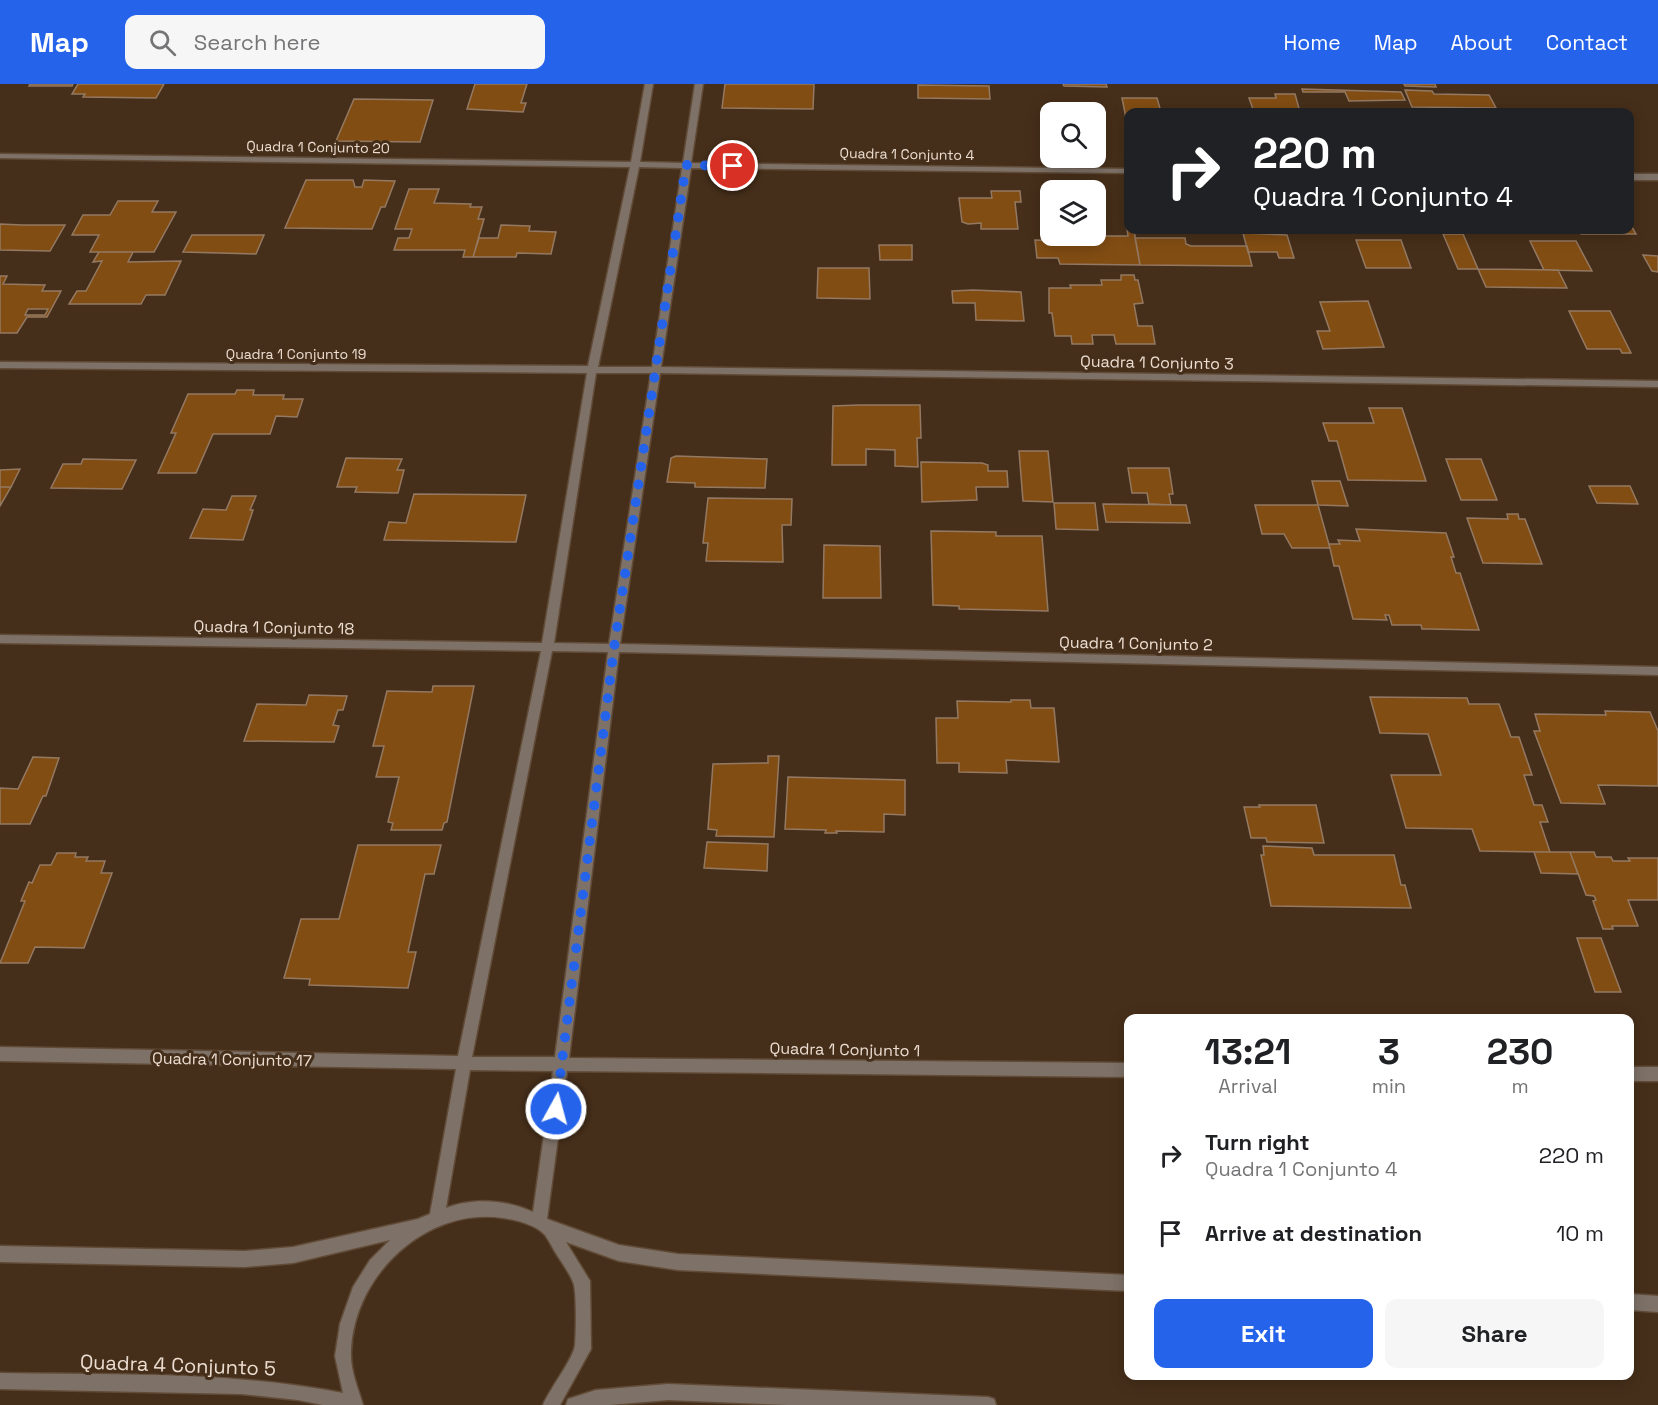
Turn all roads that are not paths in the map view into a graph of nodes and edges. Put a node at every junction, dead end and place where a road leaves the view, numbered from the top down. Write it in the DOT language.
graph roads {
  1 [pos="649,84"];
  2 [pos="699,84"];
  3 [pos="0,156"];
  4 [pos="635,165"];
  5 [pos="686,165"];
  6 [pos="1124,171"];
  7 [pos="1634,177"];
  8 [pos="1658,177"];
  9 [pos="0,365"];
  10 [pos="591,369"];
  11 [pos="656,370"];
  12 [pos="1658,384"];
  13 [pos="0,639"];
  14 [pos="546,648"];
  15 [pos="614,648"];
  16 [pos="1658,671"];
  17 [pos="0,1054"];
  18 [pos="464,1063"];
  19 [pos="562,1064"];
  20 [pos="1124,1070"];
  21 [pos="1634,1074"];
  22 [pos="1658,1074"];
  23 [pos="437,1216"];
  24 [pos="420,1225"];
  25 [pos="544,1225"];
  26 [pos="0,1254"];
  27 [pos="1124,1283"];
  28 [pos="1634,1302"];
  29 [pos="1658,1304"];
  30 [pos="0,1381"];
  31 [pos="354,1404"];
  32 [pos="551,1405"];
  33 [pos="574,1405"];
  34 [pos="988,1405"];
  1 -- 4 [label="street"];
  2 -- 5 [label="street"];
  3 -- 4 [label="street, Quadra 1 Conjunto 20"];
  4 -- 5 [label="street, Quadra 1 Conjunto 20"];
  4 -- 10 [label="street"];
  5 -- 6 [label="street, Quadra 1 Conjunto 4"];
  5 -- 11 [label="street"];
  7 -- 8 [label="street"];
  9 -- 10 [label="street, Quadra 1 Conjunto 19"];
  10 -- 11 [label="street, Quadra 1 Conjunto 19"];
  10 -- 14 [label="street"];
  11 -- 12 [label="street, Quadra 1 Conjunto 3"];
  11 -- 15 [label="street"];
  13 -- 14 [label="street, Quadra 1 Conjunto 18"];
  14 -- 15 [label="street, Quadra 1 Conjunto 18"];
  14 -- 18 [label="street"];
  15 -- 16 [label="street, Quadra 1 Conjunto 2"];
  15 -- 19 [label="street"];
  17 -- 18 [label="street, Quadra 1 Conjunto 17"];
  18 -- 19 [label="street, Quadra 1 Conjunto 17"];
  18 -- 23 [label="street"];
  19 -- 20 [label="street, Quadra 1 Conjunto 1"];
  19 -- 25 [label="street"];
  21 -- 22 [label="street"];
  23 -- 24 [label="street"];
  23 -- 25 [label="street"];
  24 -- 26 [label="street"];
  24 -- 31 [label="street"];
  25 -- 27 [label="street"];
  25 -- 32 [label="street"];
  28 -- 29 [label="street"];
  30 -- 31 [label="street, Quadra 4 Conjunto 5"];
  33 -- 34 [label="street"];
}
